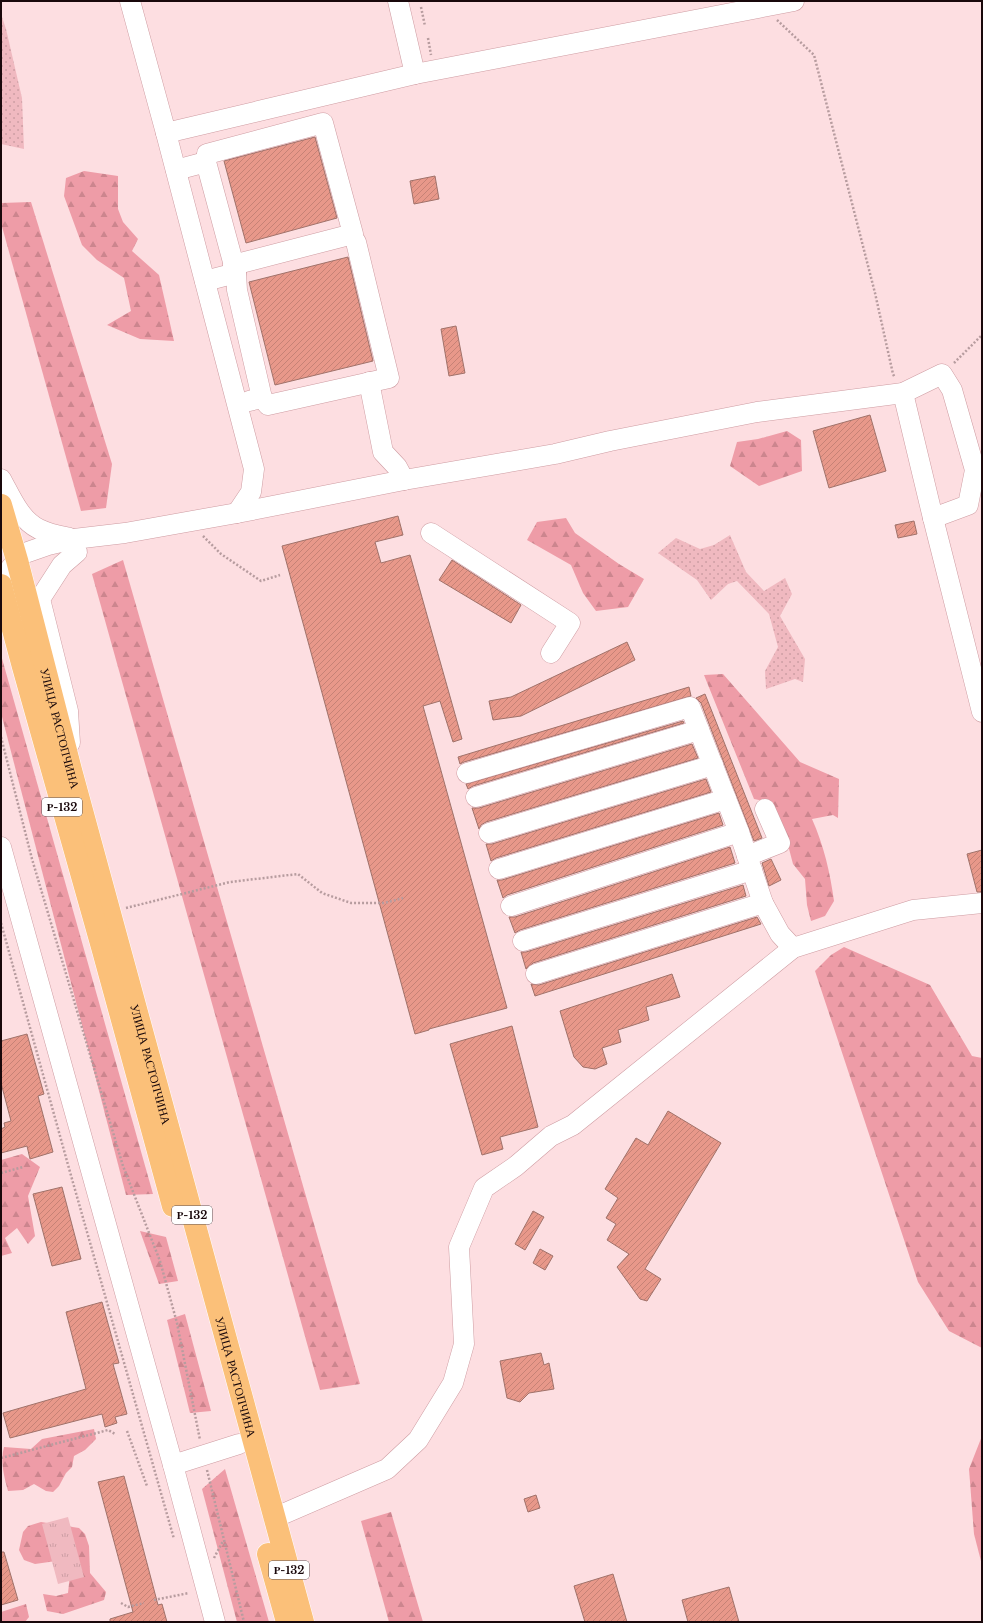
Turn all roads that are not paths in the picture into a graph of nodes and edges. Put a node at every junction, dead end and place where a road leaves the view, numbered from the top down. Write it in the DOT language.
graph roads {
  1 [pos="130,1"];
  2 [pos="398,1"];
  3 [pos="794,1"];
  4 [pos="415,74"];
  5 [pos="166,133"];
  6 [pos="206,162"];
  7 [pos="176,170"];
  8 [pos="356,242"];
  9 [pos="234,269"];
  10 [pos="205,281"];
  11 [pos="369,382"];
  12 [pos="903,393"];
  13 [pos="262,398"];
  14 [pos="237,404"];
  15 [pos="254,469"];
  16 [pos="1,479"];
  17 [pos="404,480"];
  18 [pos="1,505"];
  19 [pos="270,507"];
  20 [pos="237,513"];
  21 [pos="933,518"];
  22 [pos="431,534"];
  23 [pos="76,545"];
  24 [pos="9,553"];
  25 [pos="4,597"];
  26 [pos="33,597"];
  27 [pos="551,653"];
  28 [pos="982,712"];
  29 [pos="699,730"];
  30 [pos="713,765"];
  31 [pos="467,773"];
  32 [pos="476,797"];
  33 [pos="726,799"];
  34 [pos="765,809"];
  35 [pos="739,832"];
  36 [pos="489,833"];
  37 [pos="1,847"];
  38 [pos="750,863"];
  39 [pos="498,869"];
  40 [pos="763,903"];
  41 [pos="982,903"];
  42 [pos="511,906"];
  43 [pos="523,941"];
  44 [pos="793,948"];
  45 [pos="536,974"];
  46 [pos="239,1444"];
  47 [pos="173,1465"];
  48 [pos="274,1518"];
  49 [pos="215,1622"];
  50 [pos="287,1622"];
  51 [pos="303,1622"];
  1 -- 5 [label="street"];
  2 -- 4 [label="street"];
  3 -- 4 [label="street"];
  4 -- 5 [label="street"];
  5 -- 7 [label="street"];
  6 -- 7 [label="street"];
  6 -- 9 [label="street"];
  6 -- 9 [label="street"];
  7 -- 10 [label="street"];
  8 -- 11 [label="street"];
  9 -- 10 [label="street"];
  9 -- 13 [label="street"];
  10 -- 14 [label="street"];
  11 -- 13 [label="street"];
  11 -- 17 [label="street"];
  12 -- 17 [label="street"];
  12 -- 21 [label="street"];
  12 -- 21 [label="street"];
  13 -- 14 [label="street"];
  14 -- 15 [label="street"];
  15 -- 19 [label="street"];
  15 -- 20 [label="street"];
  16 -- 23 [label="street"];
  17 -- 19 [label="street"];
  18 -- 24 [label="highway, УЛИЦА РАСТОПЧИНА / Р-132"];
  19 -- 20 [label="street"];
  20 -- 23 [label="street"];
  21 -- 28 [label="street"];
  22 -- 27 [label="street"];
  23 -- 24 [label="street"];
  23 -- 26 [label="street"];
  24 -- 25 [label="street"];
  24 -- 26 [label="highway, УЛИЦА РАСТОПЧИНА / Р-132"];
  25 -- 26 [label="street"];
  25 -- 46 [label="highway, УЛИЦА РАСТОПЧИНА / Р-132"];
  26 -- 48 [label="highway, УЛИЦА РАСТОПЧИНА / Р-132"];
  29 -- 30 [label="street"];
  29 -- 31 [label="street"];
  29 -- 32 [label="street"];
  30 -- 33 [label="street"];
  30 -- 36 [label="street"];
  33 -- 35 [label="street"];
  33 -- 39 [label="street"];
  34 -- 38 [label="street"];
  35 -- 38 [label="street"];
  35 -- 42 [label="street"];
  37 -- 47 [label="street"];
  38 -- 40 [label="street"];
  38 -- 43 [label="street"];
  40 -- 44 [label="street"];
  40 -- 45 [label="street"];
  41 -- 44 [label="street"];
  44 -- 48 [label="street"];
  46 -- 47 [label="street, УЛИЦА РАСТОПЧИНА"];
  46 -- 50 [label="highway, УЛИЦА РАСТОПЧИНА / Р-132"];
  47 -- 49 [label="street"];
  48 -- 51 [label="highway, УЛИЦА РАСТОПЧИНА / Р-132"];
}
